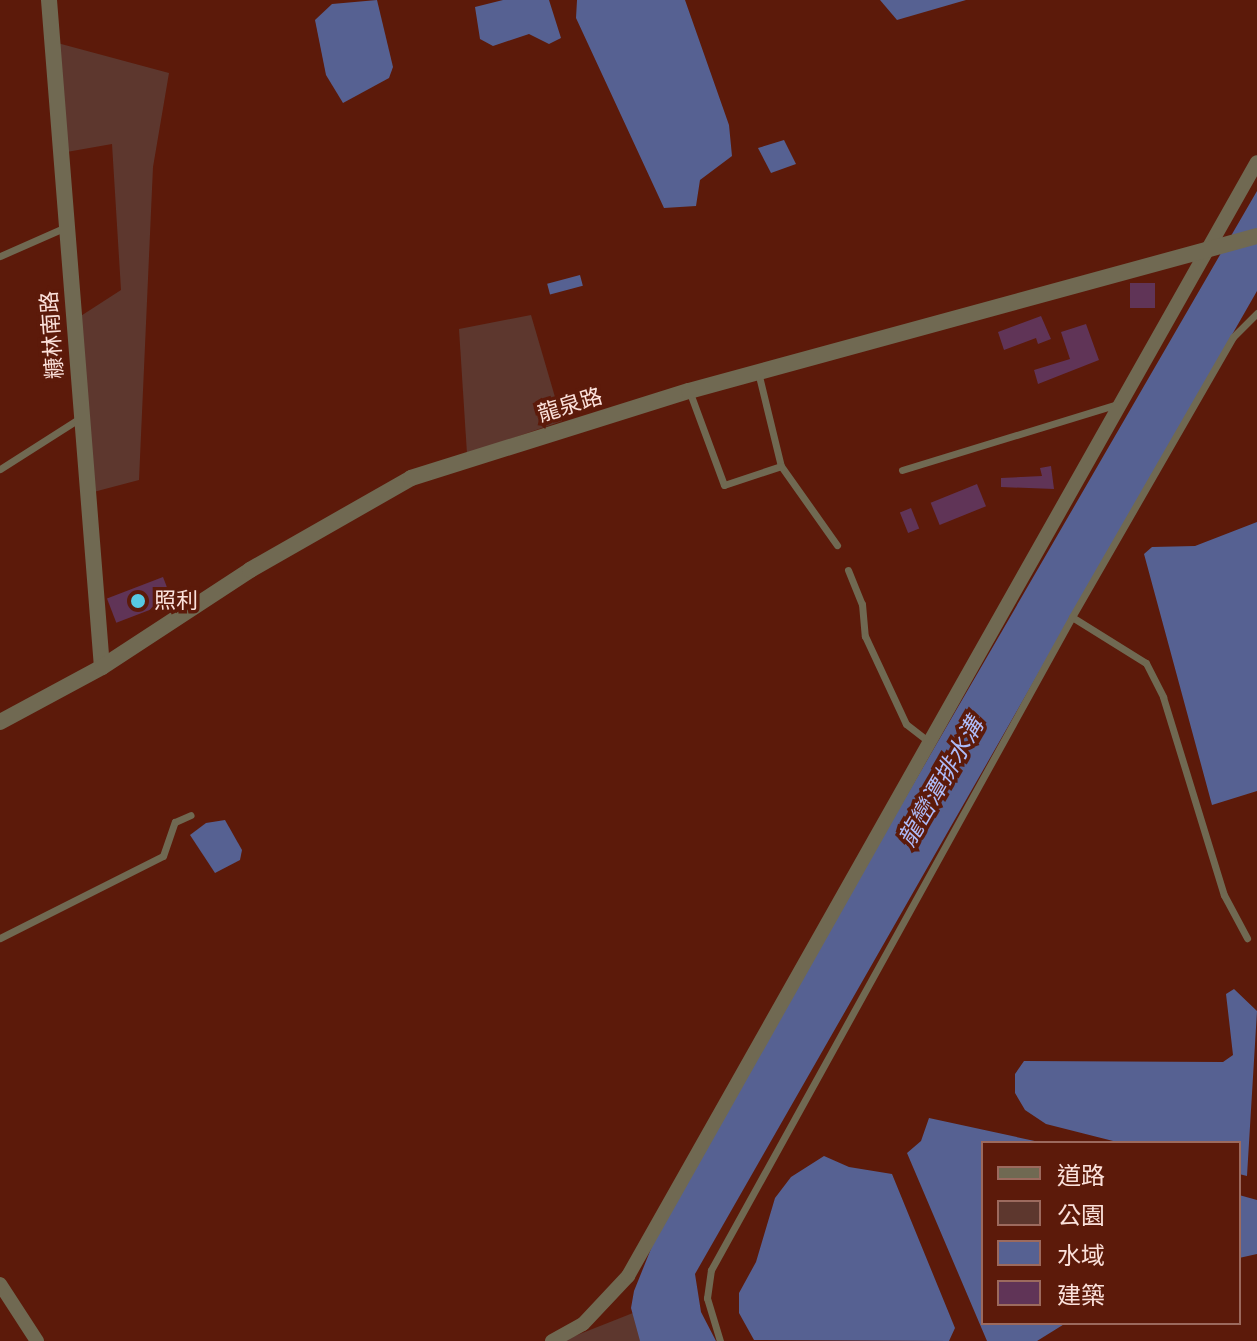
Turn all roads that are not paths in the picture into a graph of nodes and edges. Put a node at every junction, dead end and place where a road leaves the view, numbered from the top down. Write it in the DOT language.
graph roads {
  1 [pos="49,0"];
  2 [pos="1257,162"];
  3 [pos="66,227"];
  4 [pos="1257,236"];
  5 [pos="1204,250"];
  6 [pos="0,256"];
  7 [pos="1257,313"];
  8 [pos="758,372"];
  9 [pos="689,391"];
  10 [pos="1120,404"];
  11 [pos="80,418"];
  12 [pos="781,466"];
  13 [pos="0,469"];
  14 [pos="902,470"];
  15 [pos="837,545"];
  16 [pos="848,570"];
  17 [pos="1072,617"];
  18 [pos="102,667"];
  19 [pos="0,722"];
  20 [pos="929,742"];
  21 [pos="191,815"];
  22 [pos="0,938"];
  23 [pos="1247,938"];
  24 [pos="0,1284"];
  25 [pos="37,1341"];
  26 [pos="552,1341"];
  27 [pos="720,1341"];
  1 -- 3 [label="street, 糠林南路"];
  2 -- 5 [label="street"];
  3 -- 6 [label="lane"];
  3 -- 11 [label="street, 糠林南路"];
  4 -- 5 [label="street, 龍泉路"];
  5 -- 8 [label="street, 龍泉路"];
  5 -- 10 [label="street"];
  7 -- 17 [label="lane"];
  8 -- 9 [label="street, 龍泉路"];
  8 -- 12 [label="lane"];
  9 -- 12 [label="lane"];
  9 -- 18 [label="street, 龍泉路"];
  10 -- 14 [label="lane"];
  10 -- 20 [label="street"];
  11 -- 13 [label="lane"];
  11 -- 18 [label="street, 糠林南路"];
  12 -- 15 [label="lane"];
  16 -- 20 [label="lane"];
  17 -- 23 [label="lane"];
  17 -- 27 [label="lane"];
  18 -- 19 [label="street, 龍泉路"];
  20 -- 26 [label="street"];
  21 -- 22 [label="lane"];
  24 -- 25 [label="street"];
}
